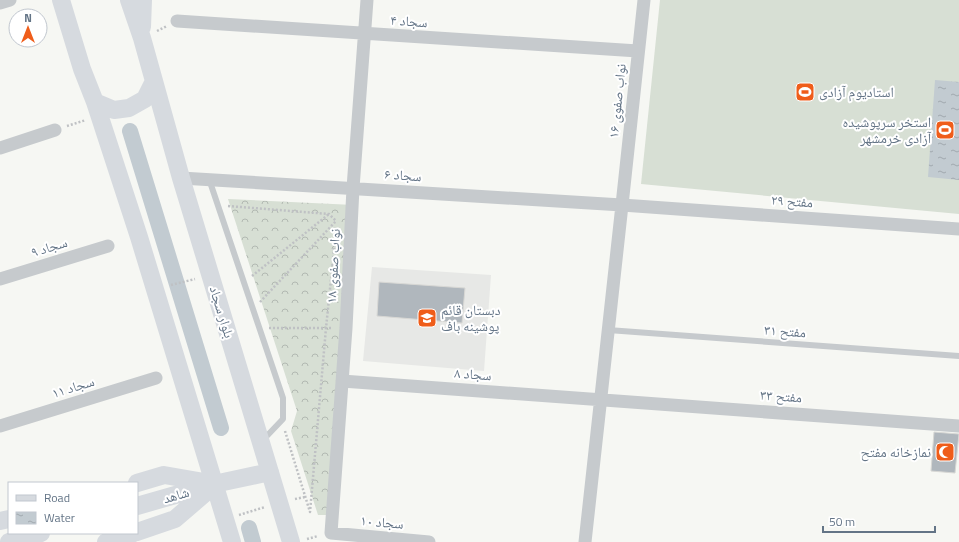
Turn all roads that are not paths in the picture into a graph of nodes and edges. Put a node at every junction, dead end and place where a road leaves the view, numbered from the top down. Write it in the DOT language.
graph roads {
  1 [pos="10,0"];
  2 [pos="61,0"];
  3 [pos="129,0"];
  4 [pos="144,0"];
  5 [pos="367,0"];
  6 [pos="644,0"];
  7 [pos="0,3"];
  8 [pos="177,21"];
  9 [pos="364,34"];
  10 [pos="142,38"];
  11 [pos="638,51"];
  12 [pos="154,81"];
  13 [pos="97,109"];
  14 [pos="55,130"];
  15 [pos="0,148"];
  16 [pos="181,178"];
  17 [pos="210,179"];
  18 [pos="353,188"];
  19 [pos="622,205"];
  20 [pos="959,229"];
  21 [pos="108,246"];
  22 [pos="0,279"];
  23 [pos="608,330"];
  24 [pos="959,356"];
  25 [pos="156,378"];
  26 [pos="342,381"];
  27 [pos="601,399"];
  28 [pos="0,426"];
  29 [pos="959,426"];
  30 [pos="261,443"];
  31 [pos="270,472"];
  32 [pos="138,482"];
  33 [pos="214,484"];
  34 [pos="138,506"];
  35 [pos="138,532"];
  36 [pos="331,533"];
  37 [pos="37,534"];
  38 [pos="131,534"];
  39 [pos="296,541"];
  40 [pos="9,542"];
  41 [pos="106,542"];
  42 [pos="232,542"];
  43 [pos="429,542"];
  44 [pos="585,542"];
  1 -- 7 [label="street"];
  2 -- 13 [label="main road"];
  3 -- 10 [label="main road, بلوار سجاد"];
  4 -- 10 [label="main road"];
  5 -- 9 [label="street, نواب صفوی ۱۸"];
  6 -- 11 [label="street, نواب صفوی ۱۶"];
  8 -- 9 [label="street, سجاد ۴"];
  9 -- 11 [label="street, سجاد ۴"];
  9 -- 18 [label="street, نواب صفوی ۱۸"];
  10 -- 12 [label="main road, بلوار سجاد"];
  11 -- 19 [label="street, نواب صفوی ۱۶"];
  12 -- 13 [label="main road"];
  12 -- 16 [label="main road, بلوار سجاد"];
  13 -- 33 [label="main road"];
  14 -- 15 [label="street"];
  16 -- 17 [label="street, سجاد ۶"];
  16 -- 30 [label="main road, بلوار سجاد"];
  17 -- 18 [label="street, سجاد ۶"];
  17 -- 30 [label="lane"];
  18 -- 19 [label="street, سجاد ۶"];
  18 -- 26 [label="street, نواب صفوی ۱۸"];
  19 -- 20 [label="street, مفتح ۲۹"];
  19 -- 23 [label="street, نواب صفوی ۱۶"];
  21 -- 22 [label="street, سجاد ۹"];
  23 -- 24 [label="lane, مفتح ۳۱"];
  23 -- 27 [label="street, نواب صفوی ۱۶"];
  25 -- 28 [label="street, سجاد ۱۱"];
  26 -- 27 [label="street, سجاد ۸"];
  26 -- 36 [label="street, نواب صفوی ۱۸"];
  27 -- 29 [label="street, مفتح ۳۳"];
  27 -- 44 [label="street, نواب صفوی ۱۶"];
  30 -- 31 [label="main road, بلوار سجاد"];
  31 -- 33 [label="main road, شاهد"];
  31 -- 39 [label="main road, بلوار سجاد"];
  32 -- 33 [label="main road"];
  33 -- 34 [label="main road, شاهد"];
  33 -- 35 [label="main road"];
  33 -- 42 [label="main road"];
  36 -- 43 [label="street, سجاد ۱۰"];
  37 -- 40 [label="main road"];
  38 -- 41 [label="main road"];
}
